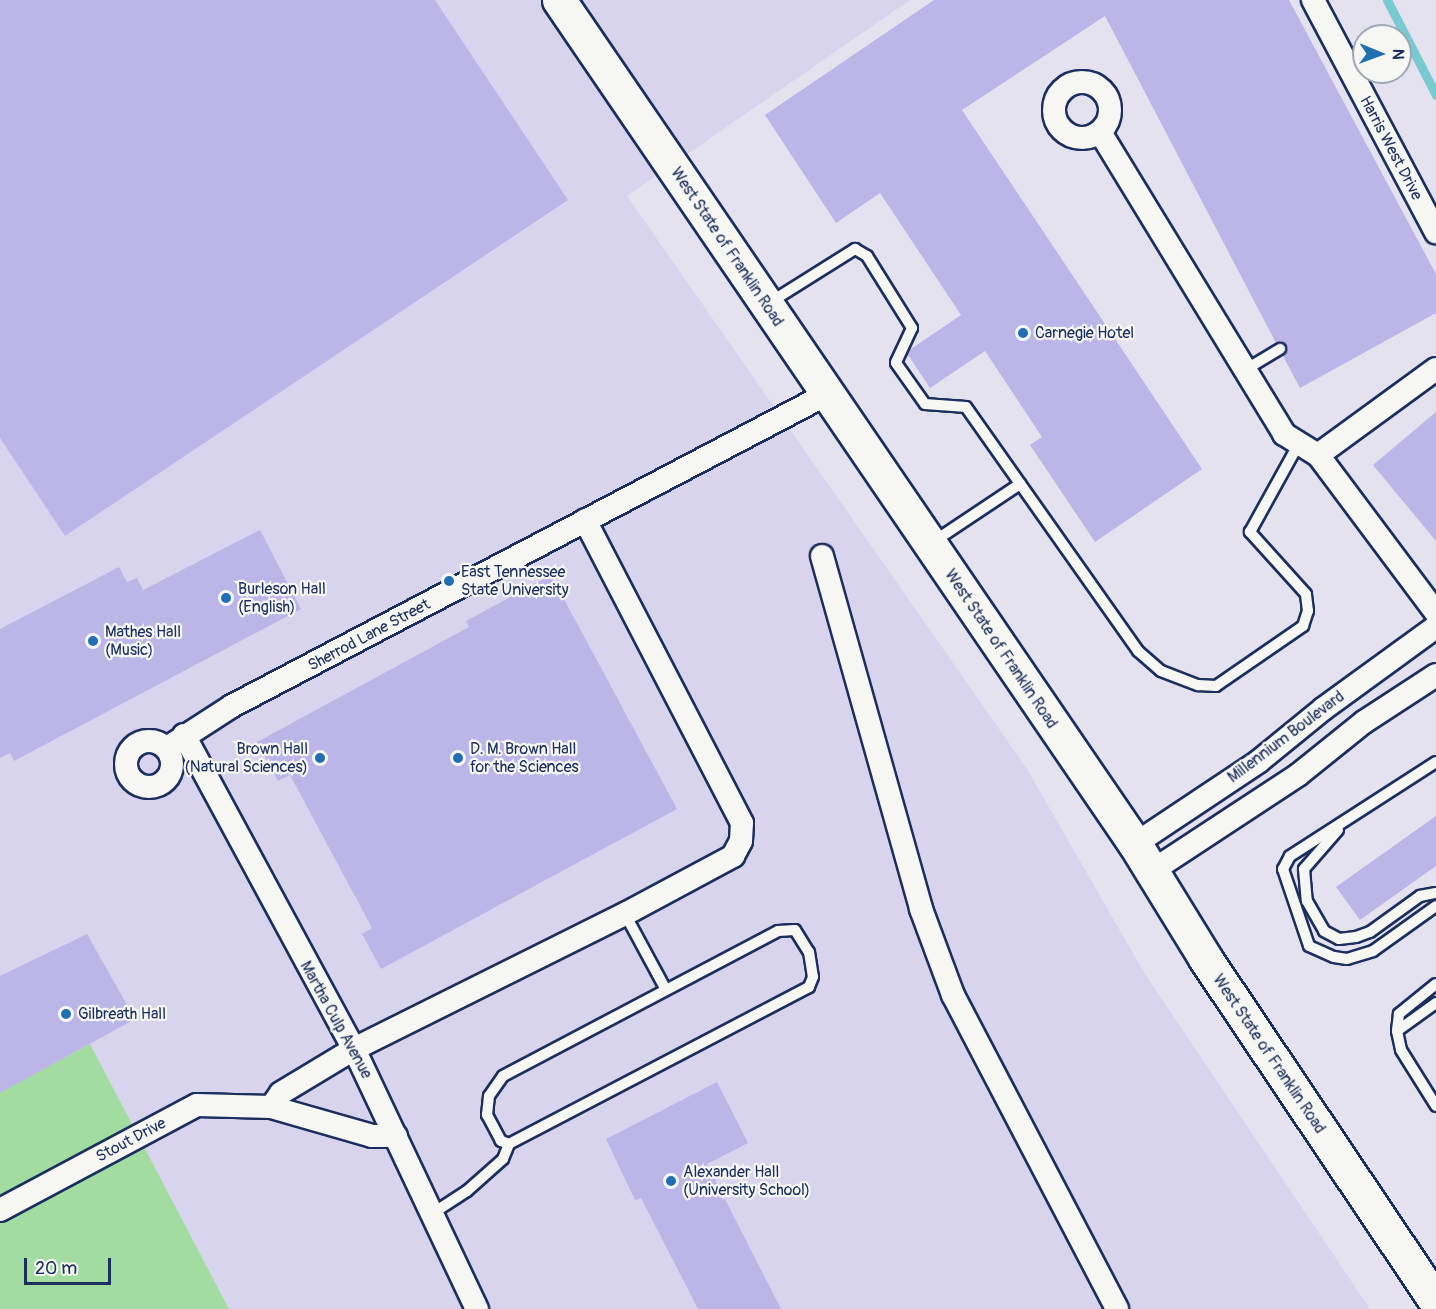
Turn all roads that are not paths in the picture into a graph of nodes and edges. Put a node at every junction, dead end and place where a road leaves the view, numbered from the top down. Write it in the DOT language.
graph roads {
  1 [pos="559,0"];
  2 [pos="1313,0"];
  3 [pos="1100,132"];
  4 [pos="1436,232"];
  5 [pos="767,305"];
  6 [pos="1280,349"];
  7 [pos="1436,369"];
  8 [pos="1245,370"];
  9 [pos="827,394"];
  10 [pos="1298,445"];
  11 [pos="1318,455"];
  12 [pos="1020,484"];
  13 [pos="585,520"];
  14 [pos="930,544"];
  15 [pos="822,556"];
  16 [pos="1436,613"];
  17 [pos="1436,627"];
  18 [pos="1436,675"];
  19 [pos="176,742"];
  20 [pos="1436,762"];
  21 [pos="1342,826"];
  22 [pos="1144,858"];
  23 [pos="1436,893"];
  24 [pos="1436,906"];
  25 [pos="625,914"];
  26 [pos="1436,984"];
  27 [pos="665,988"];
  28 [pos="1436,1003"];
  29 [pos="1397,1031"];
  30 [pos="354,1049"];
  31 [pos="1436,1106"];
  32 [pos="271,1107"];
  33 [pos="396,1136"];
  34 [pos="509,1144"];
  35 [pos="0,1210"];
  36 [pos="430,1215"];
  37 [pos="1436,1302"];
  38 [pos="477,1309"];
  39 [pos="1117,1309"];
  1 -- 5 [label="highway, West State of Franklin Road"];
  2 -- 4 [label="street, Harris West Drive"];
  3 -- 8 [label="street"];
  5 -- 9 [label="highway, West State of Franklin Road"];
  5 -- 12 [label="lane"];
  6 -- 8 [label="lane"];
  7 -- 11 [label="street"];
  8 -- 10 [label="street"];
  9 -- 13 [label="street, Sherrod Lane Street"];
  9 -- 14 [label="highway, West State of Franklin Road"];
  10 -- 11 [label="street"];
  10 -- 12 [label="lane"];
  11 -- 16 [label="street"];
  12 -- 14 [label="lane"];
  13 -- 19 [label="street, Sherrod Lane Street"];
  13 -- 25 [label="street"];
  14 -- 22 [label="highway, West State of Franklin Road"];
  15 -- 39 [label="street"];
  17 -- 22 [label="street, Millennium Boulevard"];
  18 -- 22 [label="street"];
  19 -- 19 [label="street"];
  19 -- 30 [label="street, Martha Culp Avenue"];
  20 -- 21 [label="lane"];
  21 -- 23 [label="lane"];
  21 -- 24 [label="lane"];
  22 -- 37 [label="highway, West State of Franklin Road"];
  25 -- 27 [label="lane"];
  25 -- 30 [label="street"];
  26 -- 29 [label="lane"];
  27 -- 34 [label="lane"];
  27 -- 34 [label="lane"];
  28 -- 29 [label="lane"];
  29 -- 31 [label="lane"];
  30 -- 32 [label="street"];
  30 -- 33 [label="street, Martha Culp Avenue"];
  32 -- 33 [label="street, Stout Drive"];
  32 -- 35 [label="street, Stout Drive"];
  33 -- 36 [label="street, Martha Culp Avenue"];
  34 -- 36 [label="lane"];
  36 -- 38 [label="street, Martha Culp Avenue"];
}
